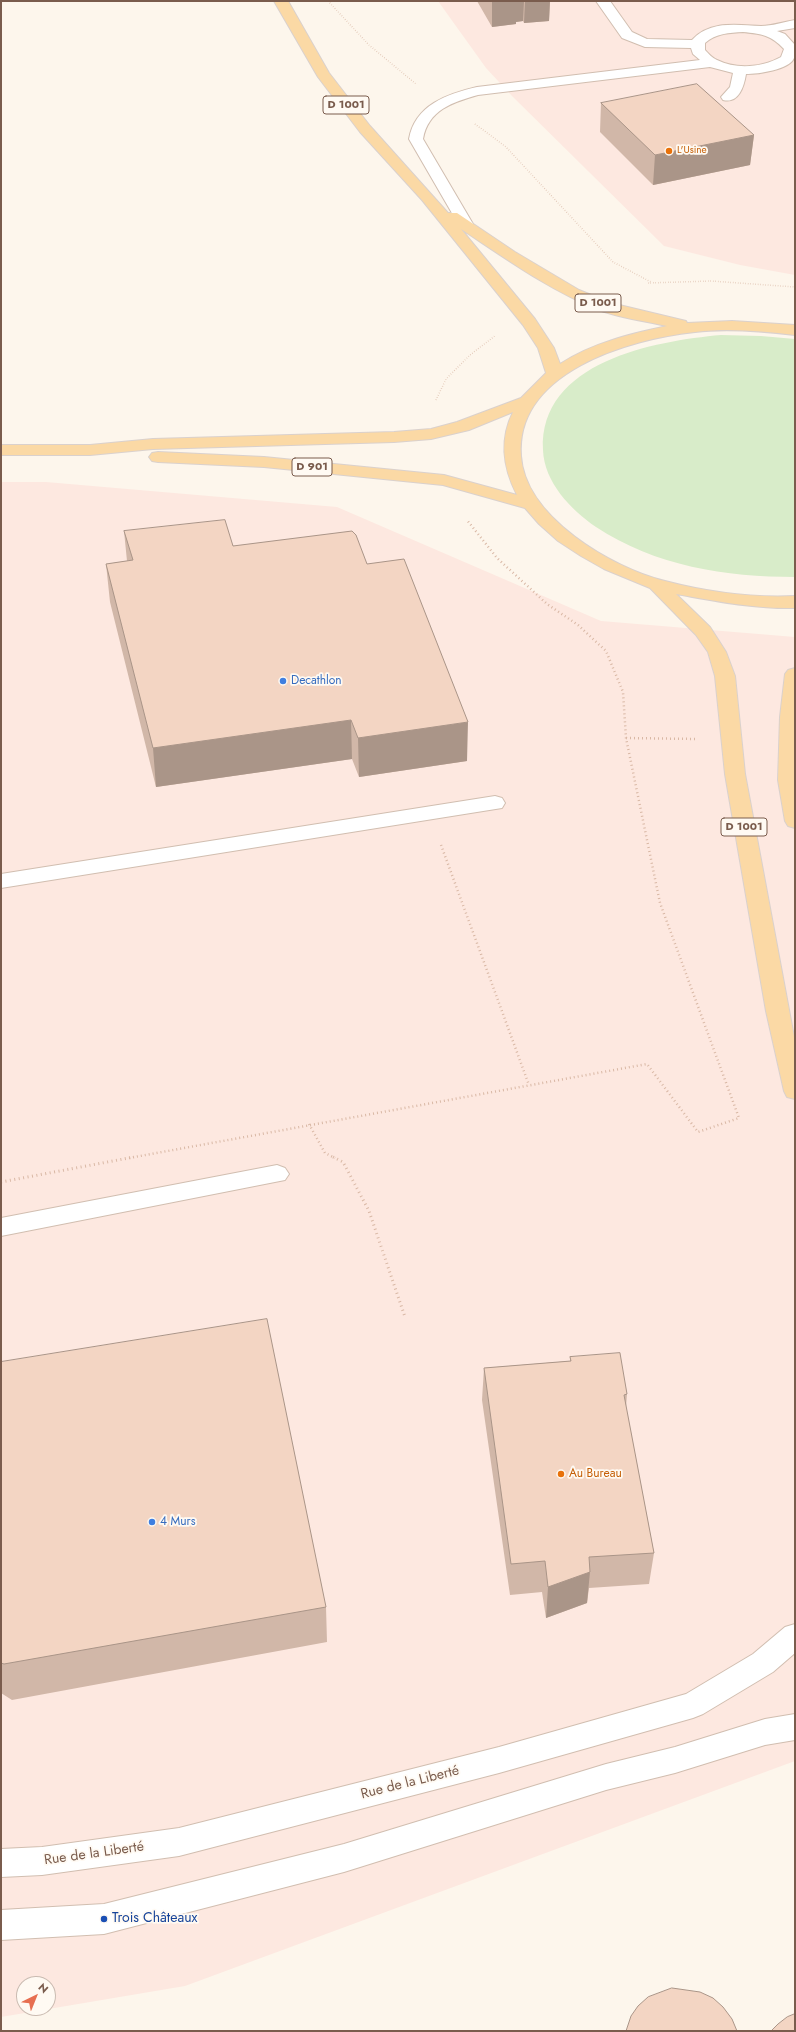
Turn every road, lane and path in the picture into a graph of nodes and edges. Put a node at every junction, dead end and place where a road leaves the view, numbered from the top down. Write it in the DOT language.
graph roads {
  1 [pos="281,1"];
  2 [pos="328,1"];
  3 [pos="603,1"];
  4 [pos="795,24"];
  5 [pos="761,30"];
  6 [pos="792,43"];
  7 [pos="696,44"];
  8 [pos="711,63"];
  9 [pos="791,64"];
  10 [pos="740,70"];
  11 [pos="728,97"];
  12 [pos="444,102"];
  13 [pos="427,197"];
  14 [pos="464,224"];
  15 [pos="651,282"];
  16 [pos="795,287"];
  17 [pos="592,302"];
  18 [pos="530,322"];
  19 [pos="695,327"];
  20 [pos="795,330"];
  21 [pos="555,374"];
  22 [pos="528,401"];
  23 [pos="431,434"];
  24 [pos="1,450"];
  25 [pos="90,450"];
  26 [pos="444,480"];
  27 [pos="531,504"];
  28 [pos="656,584"];
  29 [pos="795,602"];
  30 [pos="795,674"];
  31 [pos="495,804"];
  32 [pos="430,814"];
  33 [pos="795,821"];
  34 [pos="1,881"];
  35 [pos="529,1084"];
  36 [pos="795,1091"];
  37 [pos="310,1124"];
  38 [pos="277,1174"];
  39 [pos="1,1182"];
  40 [pos="1,1227"];
  41 [pos="405,1317"];
  42 [pos="795,1636"];
  43 [pos="795,1727"];
  44 [pos="1,1863"];
  45 [pos="1,1925"];
  1 -- 13 [label="main road, D 1001"];
  2 -- 12 [label="path"];
  3 -- 7 [label="street"];
  4 -- 5 [label="street"];
  5 -- 6 [label="street"];
  5 -- 7 [label="street"];
  6 -- 9 [label="street"];
  7 -- 8 [label="street"];
  8 -- 10 [label="street"];
  8 -- 12 [label="street"];
  9 -- 10 [label="street"];
  10 -- 11 [label="street"];
  12 -- 14 [label="street"];
  12 -- 15 [label="path"];
  13 -- 14 [label="main road, D 1001"];
  13 -- 18 [label="main road, D 1001"];
  14 -- 17 [label="main road, D 1001"];
  15 -- 16 [label="path"];
  15 -- 17 [label="path"];
  17 -- 19 [label="main road, D 1001"];
  18 -- 21 [label="main road, D 1001"];
  18 -- 23 [label="path"];
  19 -- 20 [label="main road"];
  19 -- 21 [label="main road"];
  21 -- 22 [label="main road"];
  22 -- 23 [label="main road, D 901"];
  22 -- 27 [label="main road"];
  23 -- 25 [label="main road, D 901"];
  24 -- 25 [label="main road, D 901"];
  25 -- 26 [label="main road, D 901"];
  26 -- 27 [label="main road, D 901"];
  26 -- 35 [label="path"];
  27 -- 28 [label="main road"];
  28 -- 29 [label="main road"];
  28 -- 36 [label="main road, D 1001"];
  30 -- 33 [label="main road"];
  31 -- 32 [label="street"];
  32 -- 34 [label="street"];
  32 -- 35 [label="path"];
  35 -- 37 [label="path"];
  37 -- 39 [label="path"];
  37 -- 41 [label="path"];
  38 -- 40 [label="street"];
  42 -- 44 [label="street, Rue de la Liberté"];
  43 -- 45 [label="street"];
}
